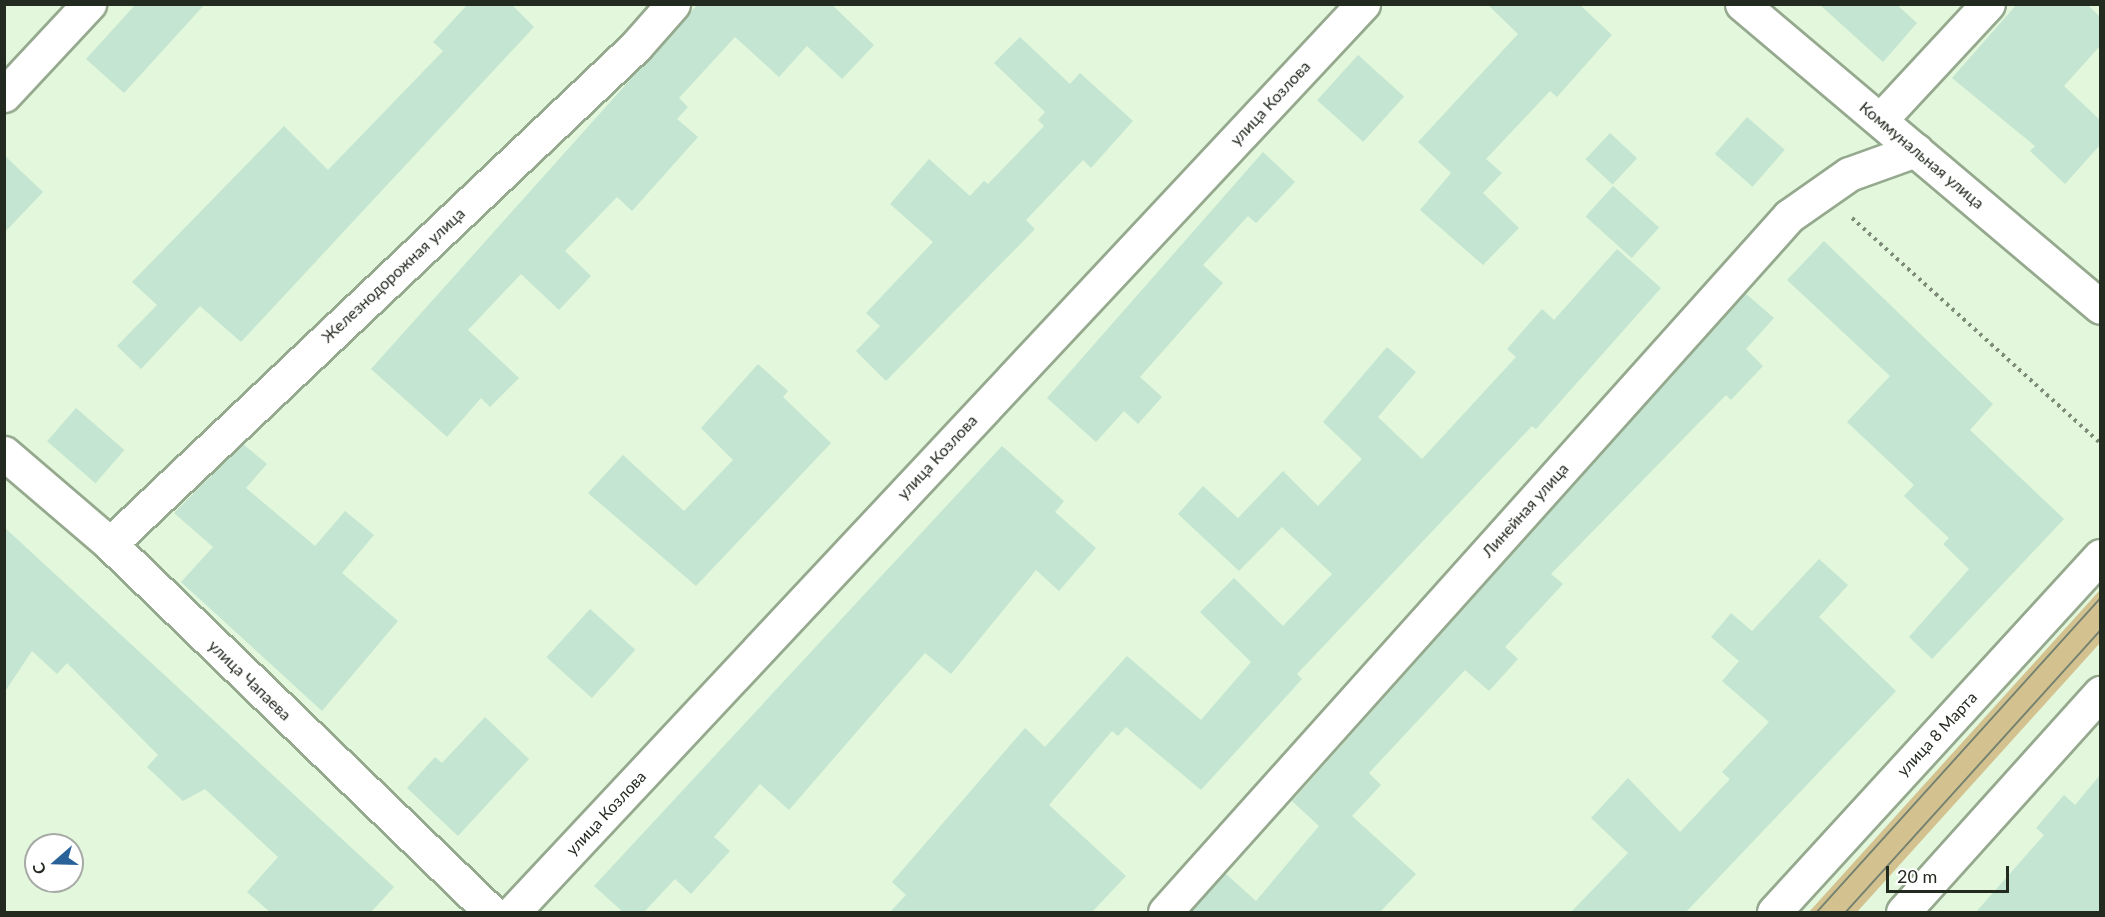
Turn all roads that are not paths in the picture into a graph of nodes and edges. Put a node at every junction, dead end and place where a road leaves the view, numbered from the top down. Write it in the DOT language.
graph roads {
  1 [pos="89,4"];
  2 [pos="673,4"];
  3 [pos="1363,4"];
  4 [pos="1742,4"];
  5 [pos="1988,4"];
  6 [pos="4,95"];
  7 [pos="1881,119"];
  8 [pos="1916,150"];
  9 [pos="2100,308"];
  10 [pos="4,453"];
  11 [pos="110,544"];
  12 [pos="2100,556"];
  13 [pos="2100,693"];
  14 [pos="1912,909"];
  15 [pos="491,912"];
  16 [pos="513,912"];
  17 [pos="1165,912"];
  18 [pos="1774,912"];
  1 -- 6 [label="street"];
  2 -- 11 [label="street, Железнодорожная улица"];
  3 -- 16 [label="street, улица Козлова"];
  4 -- 7 [label="street, Коммунальная улица"];
  5 -- 7 [label="street"];
  7 -- 8 [label="street, Коммунальная улица"];
  8 -- 9 [label="street, Коммунальная улица"];
  8 -- 17 [label="street, Линейная улица"];
  10 -- 11 [label="street, улица Чапаева"];
  11 -- 15 [label="street, улица Чапаева"];
  12 -- 18 [label="street, улица 8 Марта"];
  13 -- 14 [label="street"];
}
